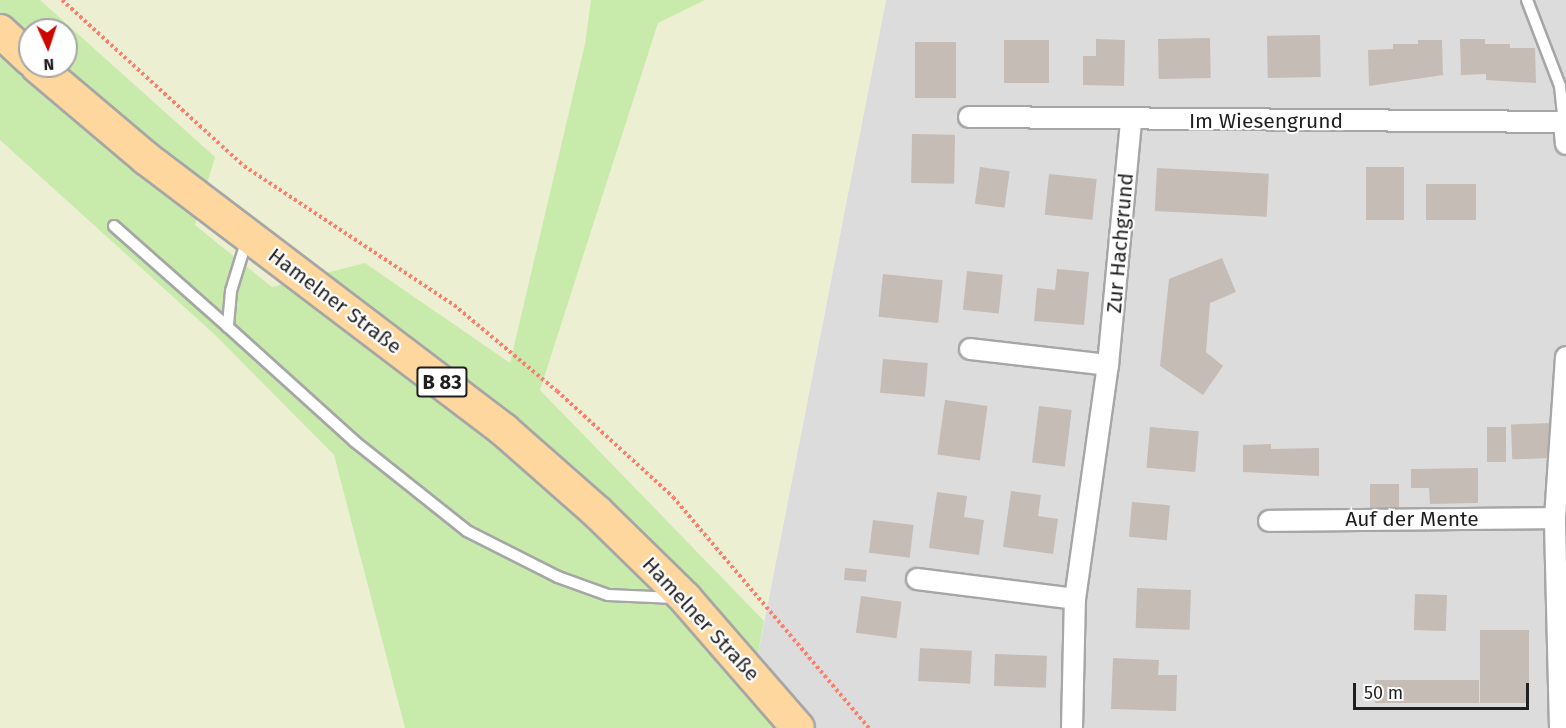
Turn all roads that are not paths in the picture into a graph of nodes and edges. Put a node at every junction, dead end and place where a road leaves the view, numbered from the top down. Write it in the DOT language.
graph roads {
  1 [pos="1527,0"];
  2 [pos="0,31"];
  3 [pos="18,48"];
  4 [pos="51,78"];
  5 [pos="969,117"];
  6 [pos="1131,121"];
  7 [pos="1564,122"];
  8 [pos="1566,144"];
  9 [pos="114,226"];
  10 [pos="248,235"];
  11 [pos="228,327"];
  12 [pos="970,349"];
  13 [pos="1566,357"];
  14 [pos="1108,365"];
  15 [pos="1556,518"];
  16 [pos="1269,521"];
  17 [pos="917,579"];
  18 [pos="685,598"];
  19 [pos="1075,599"];
  20 [pos="798,728"];
  21 [pos="1072,728"];
  22 [pos="1560,728"];
  1 -- 7 [label="lane"];
  2 -- 3 [label="main road"];
  4 -- 10 [label="main road, Hamelner Straße / B 83"];
  5 -- 6 [label="street, Im Wiesengrund"];
  6 -- 7 [label="street, Im Wiesengrund"];
  6 -- 14 [label="street, Zur Hachgrund"];
  7 -- 8 [label="street"];
  9 -- 11 [label="lane"];
  10 -- 11 [label="lane"];
  10 -- 18 [label="main road, Hamelner Straße / B 83"];
  11 -- 18 [label="lane"];
  12 -- 14 [label="street"];
  13 -- 15 [label="street"];
  14 -- 19 [label="street, Zur Hachgrund"];
  15 -- 16 [label="street, Auf der Mente"];
  15 -- 22 [label="street"];
  17 -- 19 [label="street"];
  18 -- 20 [label="main road, Hamelner Straße / B 83"];
  19 -- 21 [label="street, Zur Hachgrund"];
}
